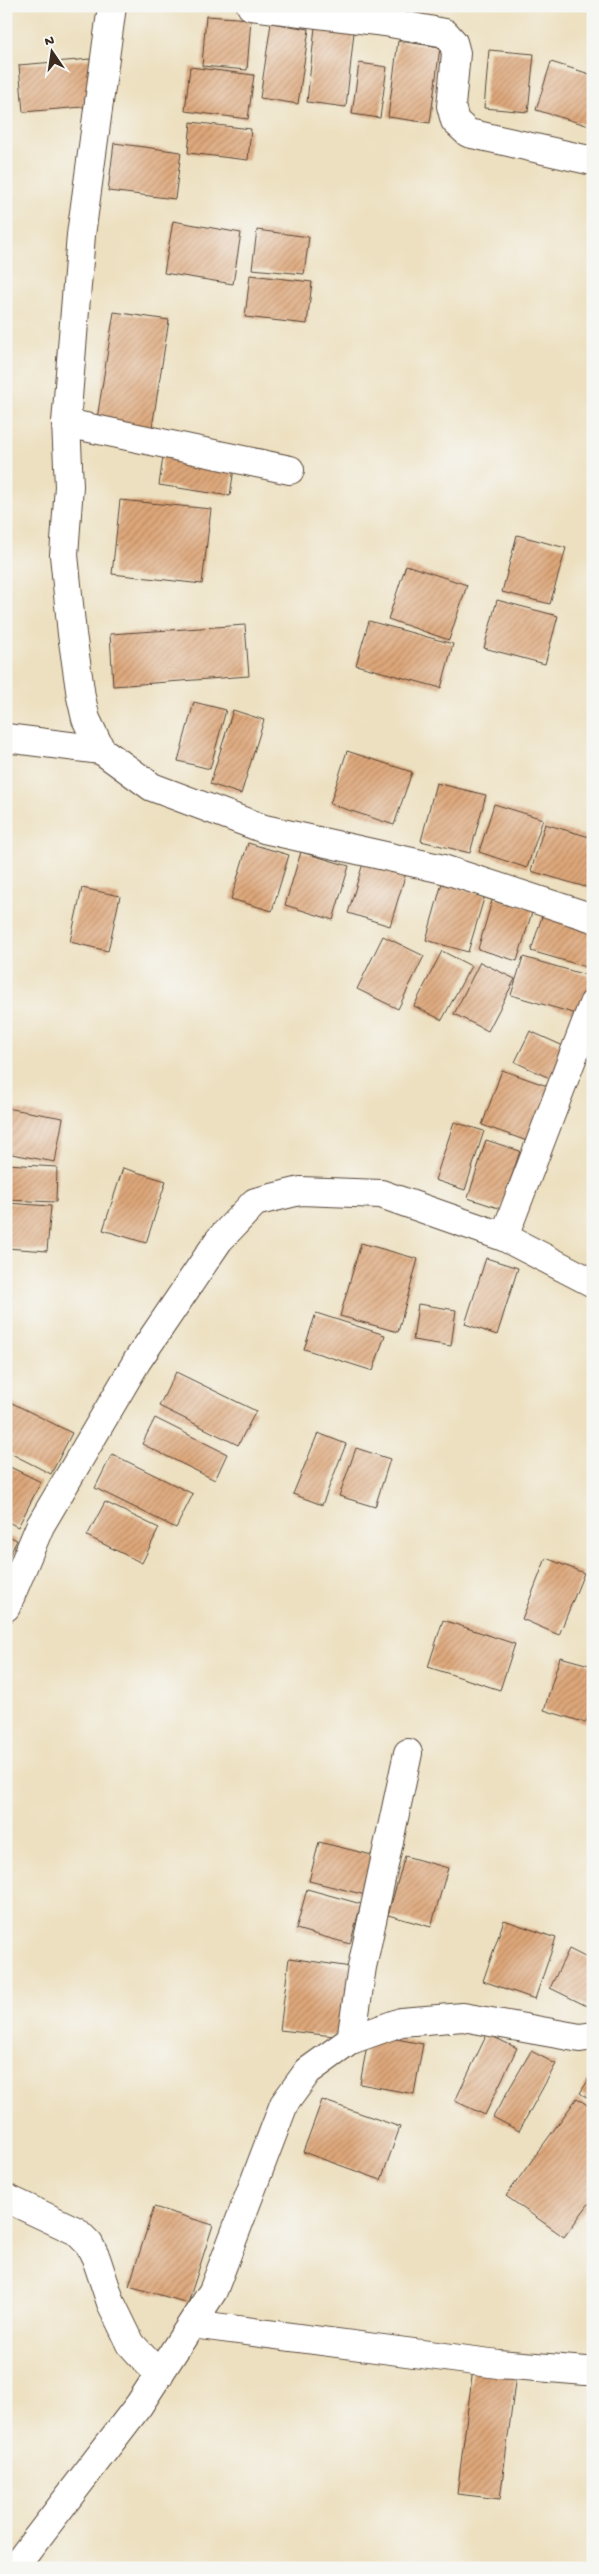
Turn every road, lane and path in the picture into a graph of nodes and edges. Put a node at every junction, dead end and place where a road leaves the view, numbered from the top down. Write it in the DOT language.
graph roads {
  1 [pos="112,6"];
  2 [pos="251,6"];
  3 [pos="593,161"];
  4 [pos="66,423"];
  5 [pos="290,470"];
  6 [pos="6,738"];
  7 [pos="101,750"];
  8 [pos="593,918"];
  9 [pos="593,1004"];
  10 [pos="504,1237"];
  11 [pos="593,1283"];
  12 [pos="6,1607"];
  13 [pos="408,1753"];
  14 [pos="593,2036"];
  15 [pos="351,2040"];
  16 [pos="6,2198"];
  17 [pos="192,2324"];
  18 [pos="586,2371"];
  19 [pos="159,2375"];
  20 [pos="14,2568"];
  1 -- 4 [label="street"];
  2 -- 3 [label="street"];
  4 -- 5 [label="street"];
  4 -- 7 [label="street"];
  6 -- 7 [label="street"];
  7 -- 8 [label="street"];
  9 -- 10 [label="street"];
  10 -- 11 [label="street"];
  10 -- 12 [label="street"];
  13 -- 15 [label="street"];
  14 -- 15 [label="street"];
  15 -- 17 [label="street"];
  16 -- 19 [label="street"];
  17 -- 18 [label="street"];
  17 -- 19 [label="street"];
  19 -- 20 [label="street"];
}
